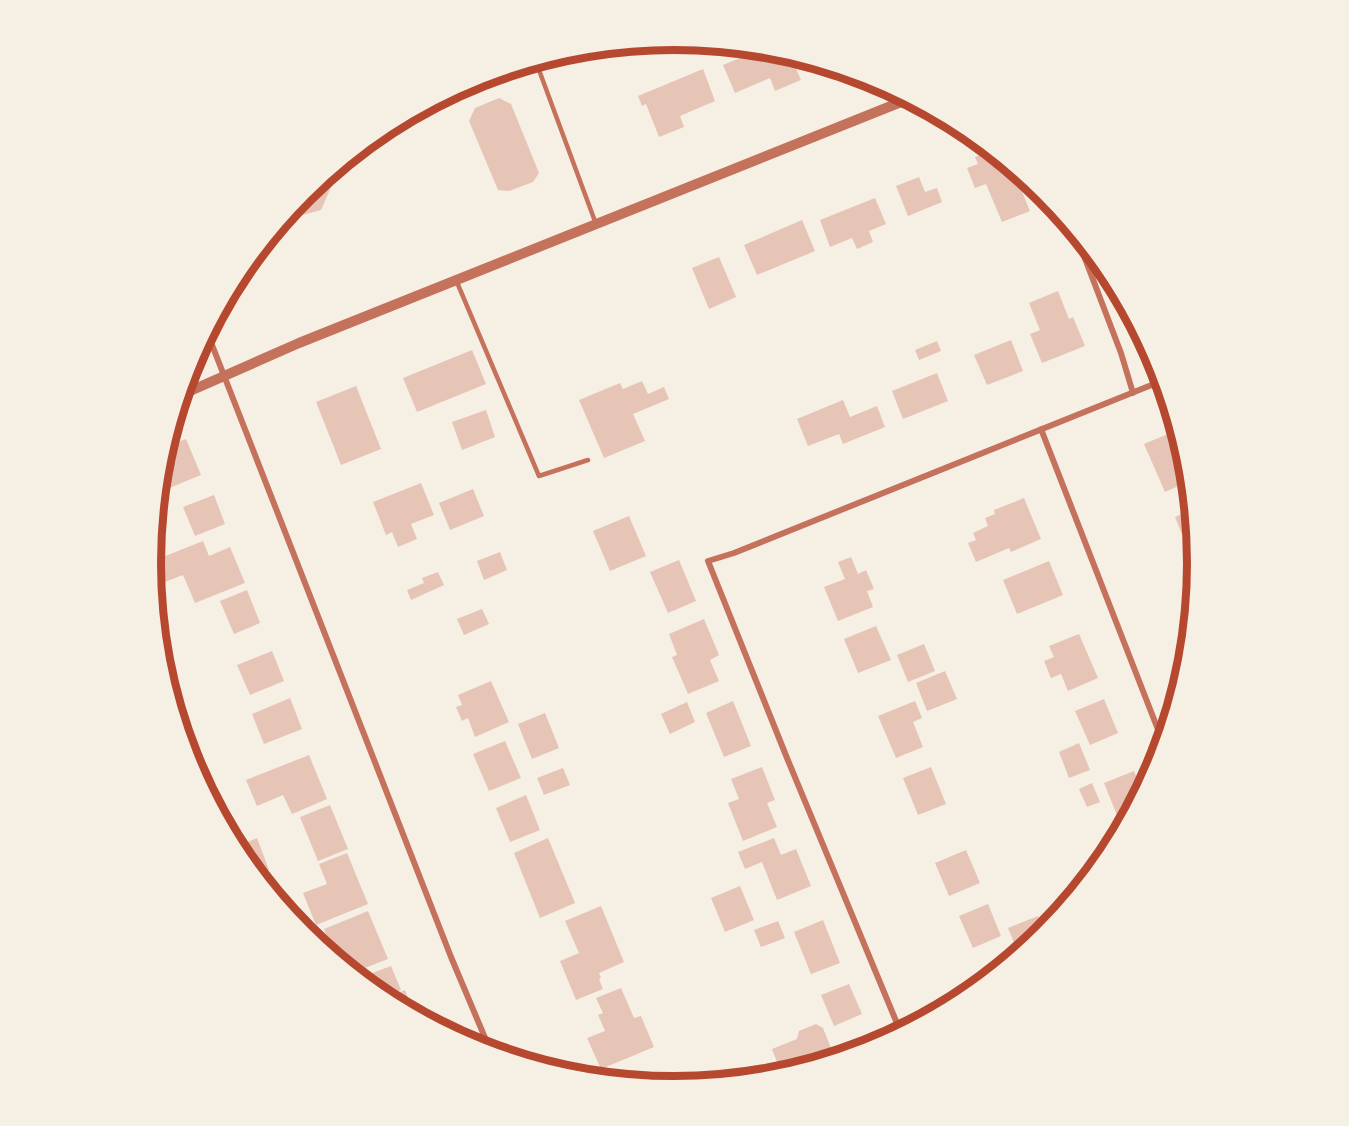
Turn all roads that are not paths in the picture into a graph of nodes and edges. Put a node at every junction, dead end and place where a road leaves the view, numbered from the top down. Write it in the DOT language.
graph roads {
  1 [pos="536,69"];
  2 [pos="902,102"];
  3 [pos="596,224"];
  4 [pos="1082,250"];
  5 [pos="456,280"];
  6 [pos="211,342"];
  7 [pos="224,375"];
  8 [pos="1156,384"];
  9 [pos="191,390"];
  10 [pos="1133,393"];
  11 [pos="1041,429"];
  12 [pos="588,460"];
  13 [pos="1159,733"];
  14 [pos="898,1026"];
  15 [pos="486,1040"];
  1 -- 3 [label="lane"];
  2 -- 3 [label="street"];
  3 -- 5 [label="street"];
  4 -- 10 [label="street"];
  5 -- 7 [label="street"];
  5 -- 12 [label="lane"];
  6 -- 7 [label="street"];
  7 -- 9 [label="street"];
  7 -- 15 [label="street"];
  8 -- 10 [label="street"];
  10 -- 11 [label="street"];
  11 -- 13 [label="street"];
  11 -- 14 [label="street"];
}
